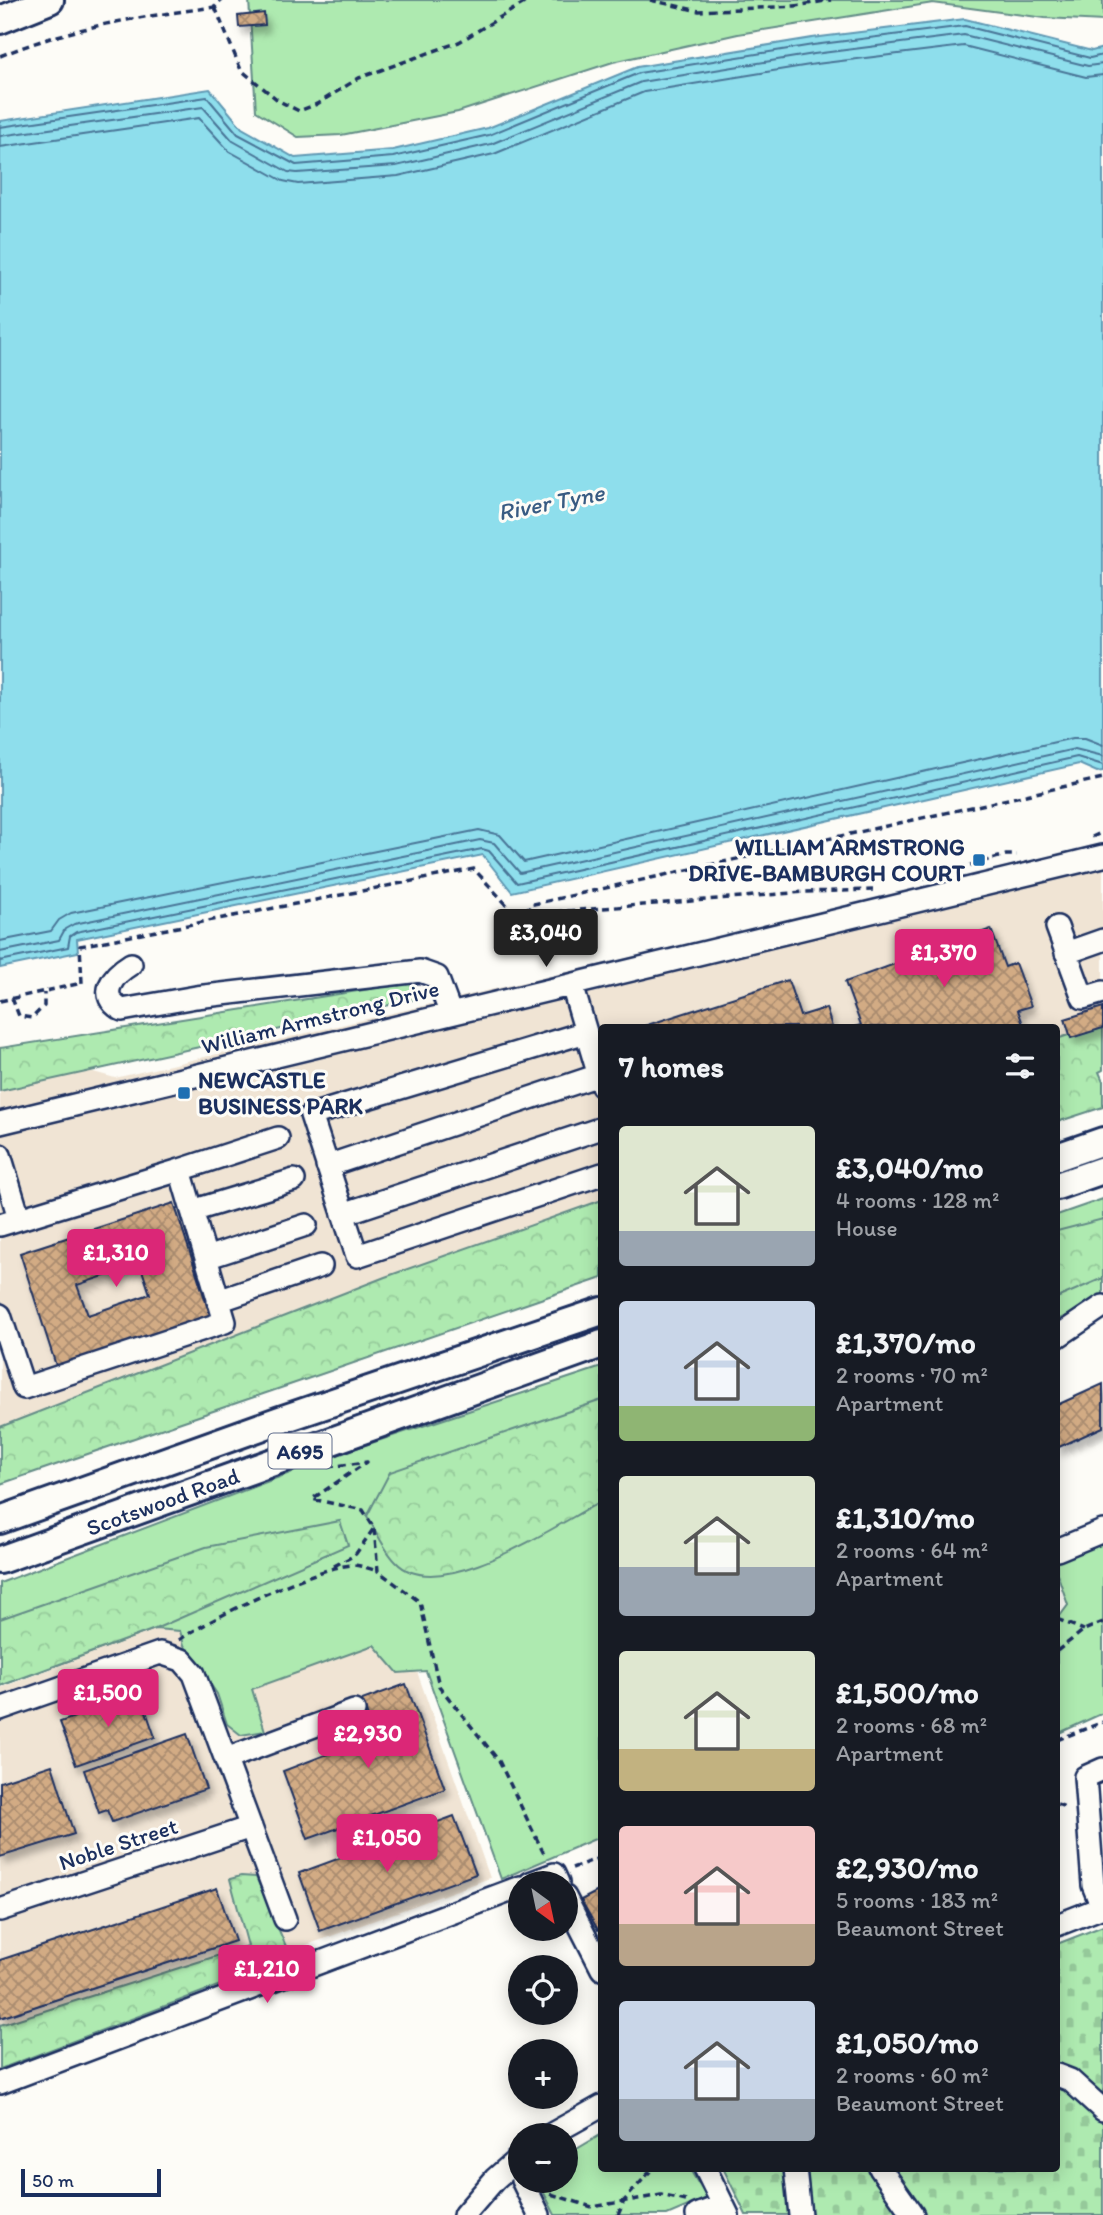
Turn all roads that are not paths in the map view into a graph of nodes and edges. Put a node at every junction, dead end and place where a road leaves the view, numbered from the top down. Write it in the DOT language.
graph roads {
  1 [pos="50,0"];
  2 [pos="0,20"];
  3 [pos="1103,856"];
  4 [pos="1057,927"];
  5 [pos="1103,940"];
  6 [pos="1066,953"];
  7 [pos="131,964"];
  8 [pos="572,985"];
  9 [pos="1103,992"];
  10 [pos="450,1012"];
  11 [pos="586,1032"];
  12 [pos="598,1074"];
  13 [pos="598,1082"];
  14 [pos="0,1123"];
  15 [pos="598,1129"];
  16 [pos="278,1138"];
  17 [pos="1103,1141"];
  18 [pos="0,1155"];
  19 [pos="1060,1156"];
  20 [pos="327,1166"];
  21 [pos="180,1170"];
  22 [pos="1103,1170"];
  23 [pos="598,1175"];
  24 [pos="294,1181"];
  25 [pos="1060,1185"];
  26 [pos="192,1211"];
  27 [pos="343,1214"];
  28 [pos="9,1221"];
  29 [pos="306,1225"];
  30 [pos="206,1258"];
  31 [pos="321,1266"];
  32 [pos="218,1301"];
  33 [pos="1103,1306"];
  34 [pos="598,1312"];
  35 [pos="0,1315"];
  36 [pos="1060,1335"];
  37 [pos="598,1345"];
  38 [pos="0,1520"];
  39 [pos="1103,1531"];
  40 [pos="1060,1549"];
  41 [pos="0,1560"];
  42 [pos="0,1709"];
  43 [pos="354,1711"];
  44 [pos="226,1759"];
  45 [pos="1103,1769"];
  46 [pos="251,1827"];
  47 [pos="508,1892"];
  48 [pos="1102,1907"];
  49 [pos="0,1910"];
  50 [pos="285,1919"];
  51 [pos="578,1922"];
  52 [pos="1060,1924"];
  53 [pos="598,1961"];
  54 [pos="1060,2077"];
  55 [pos="0,2083"];
  56 [pos="598,2108"];
  57 [pos="1103,2110"];
  58 [pos="572,2123"];
  59 [pos="706,2172"];
  60 [pos="796,2172"];
  61 [pos="883,2172"];
  62 [pos="508,2181"];
  63 [pos="529,2193"];
  64 [pos="713,2212"];
  65 [pos="464,2215"];
  66 [pos="539,2215"];
  67 [pos="800,2215"];
  68 [pos="913,2215"];
  1 -- 2 [label="main road"];
  3 -- 8 [label="street, William Armstrong Drive"];
  4 -- 6 [label="street"];
  5 -- 6 [label="street"];
  6 -- 9 [label="street"];
  7 -- 10 [label="street"];
  8 -- 10 [label="street, William Armstrong Drive"];
  8 -- 11 [label="street"];
  10 -- 14 [label="street, William Armstrong Drive"];
  11 -- 12 [label="street"];
  11 -- 20 [label="street"];
  13 -- 20 [label="street"];
  15 -- 27 [label="street"];
  16 -- 21 [label="street"];
  17 -- 19 [label="main road"];
  18 -- 28 [label="street"];
  20 -- 27 [label="street"];
  21 -- 26 [label="street"];
  21 -- 28 [label="street"];
  22 -- 25 [label="main road"];
  23 -- 27 [label="street"];
  24 -- 26 [label="street"];
  26 -- 30 [label="street"];
  29 -- 30 [label="street"];
  30 -- 32 [label="street"];
  31 -- 32 [label="street"];
  32 -- 35 [label="street"];
  33 -- 36 [label="street"];
  34 -- 38 [label="main road, Scotswood Road / A695"];
  37 -- 41 [label="main road, Scotswood Road / A695"];
  39 -- 40 [label="street"];
  42 -- 44 [label="street"];
  43 -- 44 [label="street"];
  44 -- 46 [label="street"];
  45 -- 48 [label="street"];
  46 -- 49 [label="street, Noble Street"];
  46 -- 50 [label="street"];
  47 -- 55 [label="street"];
  48 -- 52 [label="street"];
  51 -- 53 [label="street"];
  54 -- 57 [label="street"];
  56 -- 58 [label="street"];
  59 -- 64 [label="street"];
  60 -- 67 [label="street"];
  61 -- 68 [label="street"];
  62 -- 65 [label="street"];
  63 -- 66 [label="street"];
}
